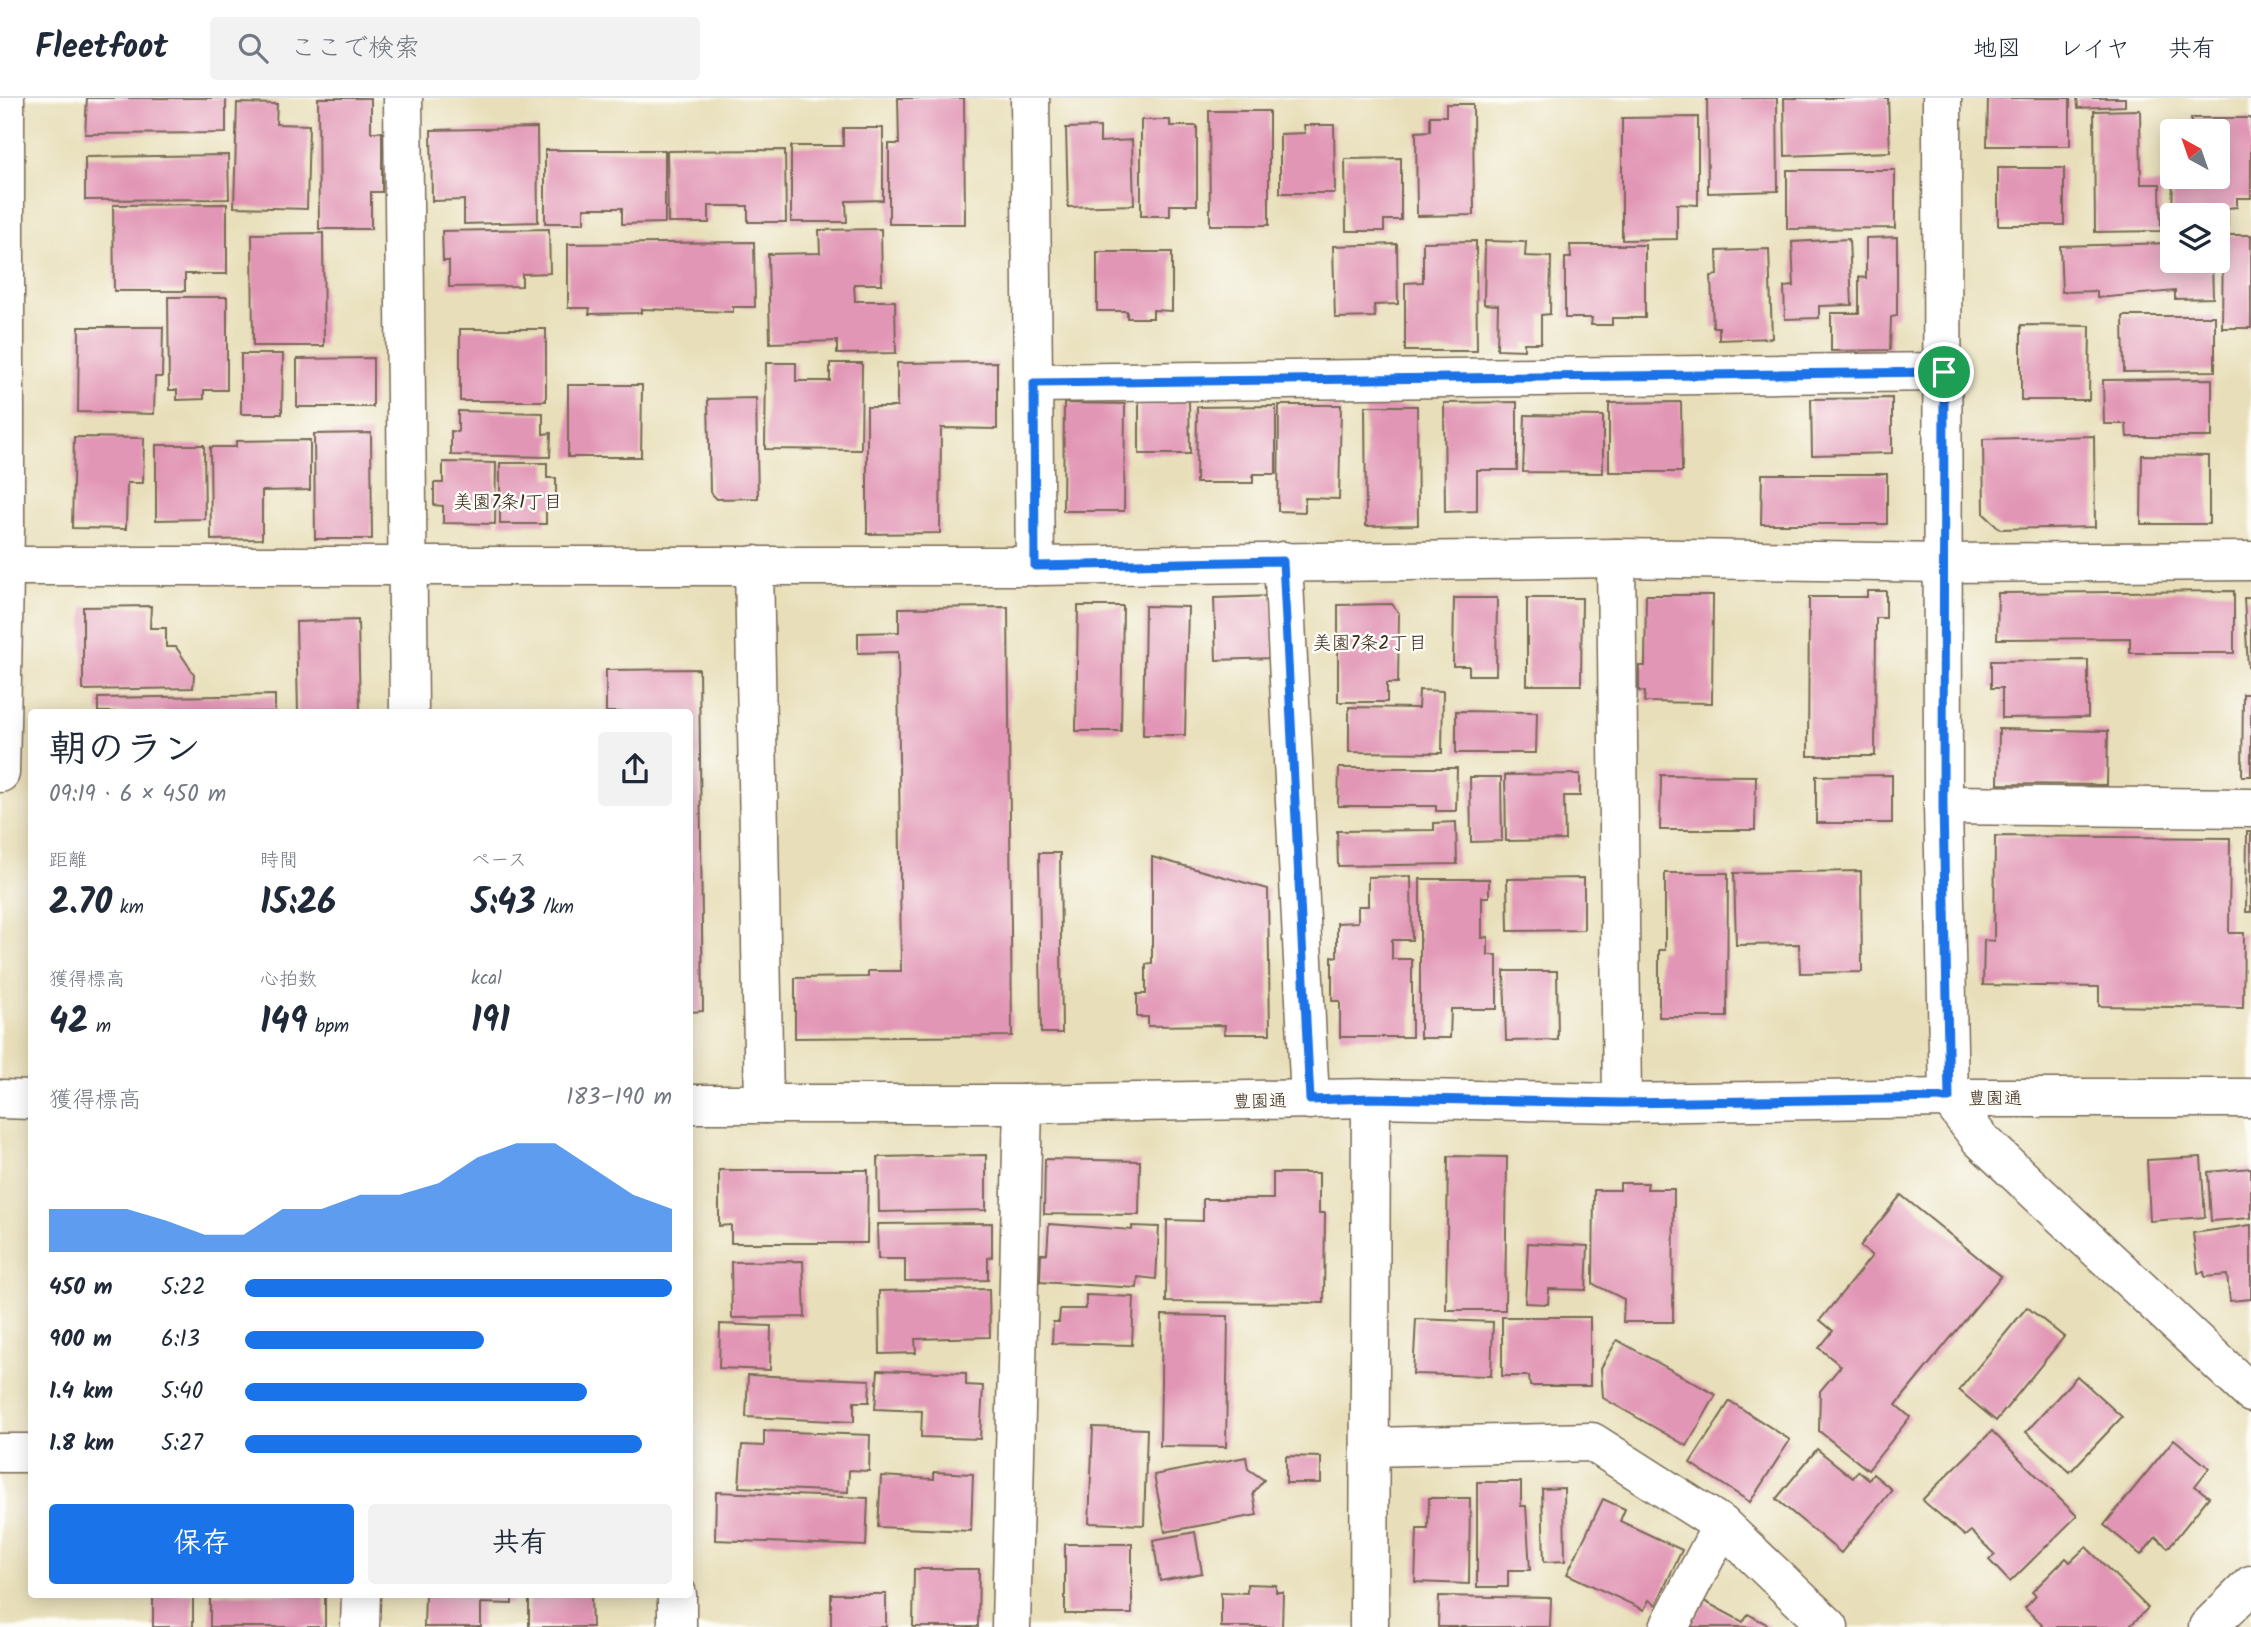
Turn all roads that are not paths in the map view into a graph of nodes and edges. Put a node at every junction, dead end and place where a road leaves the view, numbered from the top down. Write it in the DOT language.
graph roads {
  1 [pos="5,98"];
  2 [pos="403,98"];
  3 [pos="1030,98"];
  4 [pos="1942,98"];
  5 [pos="1944,372"];
  6 [pos="1034,383"];
  7 [pos="1616,558"];
  8 [pos="1283,561"];
  9 [pos="2251,561"];
  10 [pos="1944,563"];
  11 [pos="754,565"];
  12 [pos="4,566"];
  13 [pos="408,566"];
  14 [pos="1035,566"];
  15 [pos="409,709"];
  16 [pos="0,773"];
  17 [pos="1943,805"];
  18 [pos="2251,808"];
  19 [pos="1371,1098"];
  20 [pos="1949,1098"];
  21 [pos="2251,1098"];
  22 [pos="0,1099"];
  23 [pos="28,1100"];
  24 [pos="1310,1100"];
  25 [pos="1622,1103"];
  26 [pos="693,1104"];
  27 [pos="764,1104"];
  28 [pos="1023,1104"];
  29 [pos="2251,1393"];
  30 [pos="1370,1447"];
  31 [pos="0,1453"];
  32 [pos="28,1453"];
  33 [pos="1722,1524"];
  34 [pos="2251,1585"];
  35 [pos="360,1598"];
  36 [pos="677,1598"];
  37 [pos="360,1627"];
  38 [pos="677,1627"];
  39 [pos="1011,1627"];
  40 [pos="1369,1627"];
  41 [pos="1668,1627"];
  42 [pos="1829,1627"];
  43 [pos="2208,1627"];
  1 -- 12 [label="street"];
  2 -- 13 [label="street"];
  3 -- 6 [label="street"];
  4 -- 5 [label="street"];
  5 -- 6 [label="street"];
  5 -- 10 [label="street"];
  6 -- 14 [label="street"];
  7 -- 8 [label="street"];
  7 -- 10 [label="street"];
  7 -- 25 [label="street"];
  8 -- 14 [label="street"];
  8 -- 24 [label="street"];
  9 -- 10 [label="street"];
  10 -- 17 [label="street"];
  11 -- 13 [label="street"];
  11 -- 14 [label="street"];
  11 -- 27 [label="street"];
  12 -- 13 [label="street"];
  12 -- 16 [label="street"];
  13 -- 15 [label="street"];
  17 -- 18 [label="street"];
  17 -- 20 [label="street"];
  19 -- 24 [label="street, 豊園通"];
  19 -- 25 [label="street, 豊園通"];
  19 -- 30 [label="street"];
  20 -- 21 [label="street, 豊園通"];
  20 -- 25 [label="street, 豊園通"];
  20 -- 29 [label="street"];
  22 -- 23 [label="street"];
  24 -- 28 [label="street, 豊園通"];
  26 -- 27 [label="street, 豊園通"];
  27 -- 28 [label="street, 豊園通"];
  28 -- 39 [label="street"];
  30 -- 33 [label="street"];
  30 -- 40 [label="street"];
  31 -- 32 [label="street"];
  33 -- 41 [label="street"];
  33 -- 42 [label="street"];
  34 -- 43 [label="street"];
  35 -- 37 [label="street"];
  36 -- 38 [label="street"];
}
